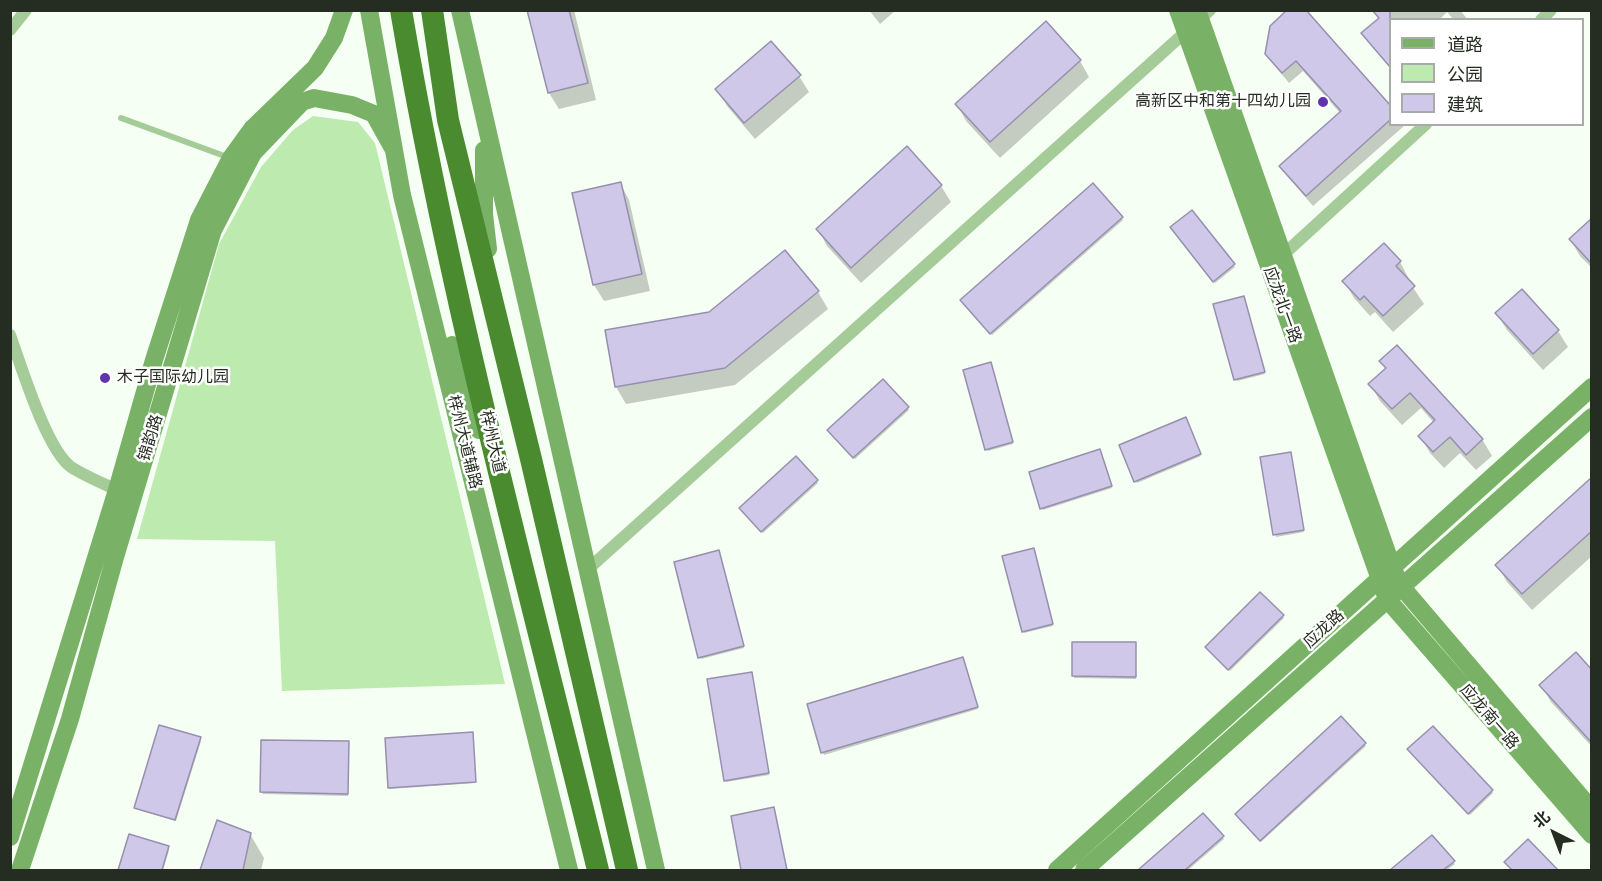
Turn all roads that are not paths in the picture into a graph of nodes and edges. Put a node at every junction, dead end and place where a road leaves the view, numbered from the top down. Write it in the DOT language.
graph roads {
  1 [pos="26,10"];
  2 [pos="344,10"];
  3 [pos="369,10"];
  4 [pos="400,10"];
  5 [pos="432,10"];
  6 [pos="460,10"];
  7 [pos="1178,10"];
  8 [pos="1203,13"];
  9 [pos="10,30"];
  10 [pos="1185,32"];
  11 [pos="484,115"];
  12 [pos="121,118"];
  13 [pos="1424,126"];
  14 [pos="393,148"];
  15 [pos="231,158"];
  16 [pos="407,215"];
  17 [pos="1283,255"];
  18 [pos="497,319"];
  19 [pos="10,335"];
  20 [pos="1592,387"];
  21 [pos="1592,417"];
  22 [pos="117,490"];
  23 [pos="520,554"];
  24 [pos="587,570"];
  25 [pos="1386,573"];
  26 [pos="1401,586"];
  27 [pos="1387,599"];
  28 [pos="1592,810"];
  29 [pos="1592,835"];
  30 [pos="10,837"];
  31 [pos="20,870"];
  32 [pos="569,870"];
  33 [pos="598,870"];
  34 [pos="627,870"];
  35 [pos="656,870"];
  36 [pos="1057,870"];
  37 [pos="1084,870"];
  1 -- 9 [label="street"];
  2 -- 15 [label="street, 锦韵路"];
  3 -- 14 [label="street, 梓州大道辅路"];
  4 -- 23 [label="highway, 梓州大道"];
  5 -- 18 [label="highway, 梓州大道"];
  6 -- 11 [label="street"];
  7 -- 10 [label="street, 应龙北一路"];
  8 -- 10 [label="street"];
  8 -- 17 [label="street, 应龙北一路"];
  10 -- 24 [label="street"];
  10 -- 25 [label="street, 应龙北一路"];
  11 -- 18 [label="street"];
  11 -- 24 [label="street"];
  12 -- 15 [label="lane"];
  13 -- 17 [label="street"];
  14 -- 16 [label="street, 梓州大道辅路"];
  14 -- 31 [label="street, 锦韵路"];
  15 -- 22 [label="street, 锦韵路"];
  16 -- 23 [label="street"];
  16 -- 32 [label="street, 梓州大道辅路"];
  17 -- 25 [label="street, 应龙北一路"];
  18 -- 34 [label="highway, 梓州大道"];
  19 -- 22 [label="street"];
  20 -- 25 [label="street, 应龙路"];
  21 -- 26 [label="street, 应龙路"];
  22 -- 30 [label="street, 锦韵路"];
  23 -- 33 [label="highway, 梓州大道"];
  24 -- 35 [label="street"];
  25 -- 26 [label="street, 应龙北一路"];
  25 -- 27 [label="street, 应龙北一路"];
  25 -- 36 [label="street, 应龙路"];
  26 -- 27 [label="street, 应龙路"];
  26 -- 28 [label="street, 应龙南一路"];
  27 -- 29 [label="street, 应龙南一路"];
  27 -- 37 [label="street, 应龙路"];
}
